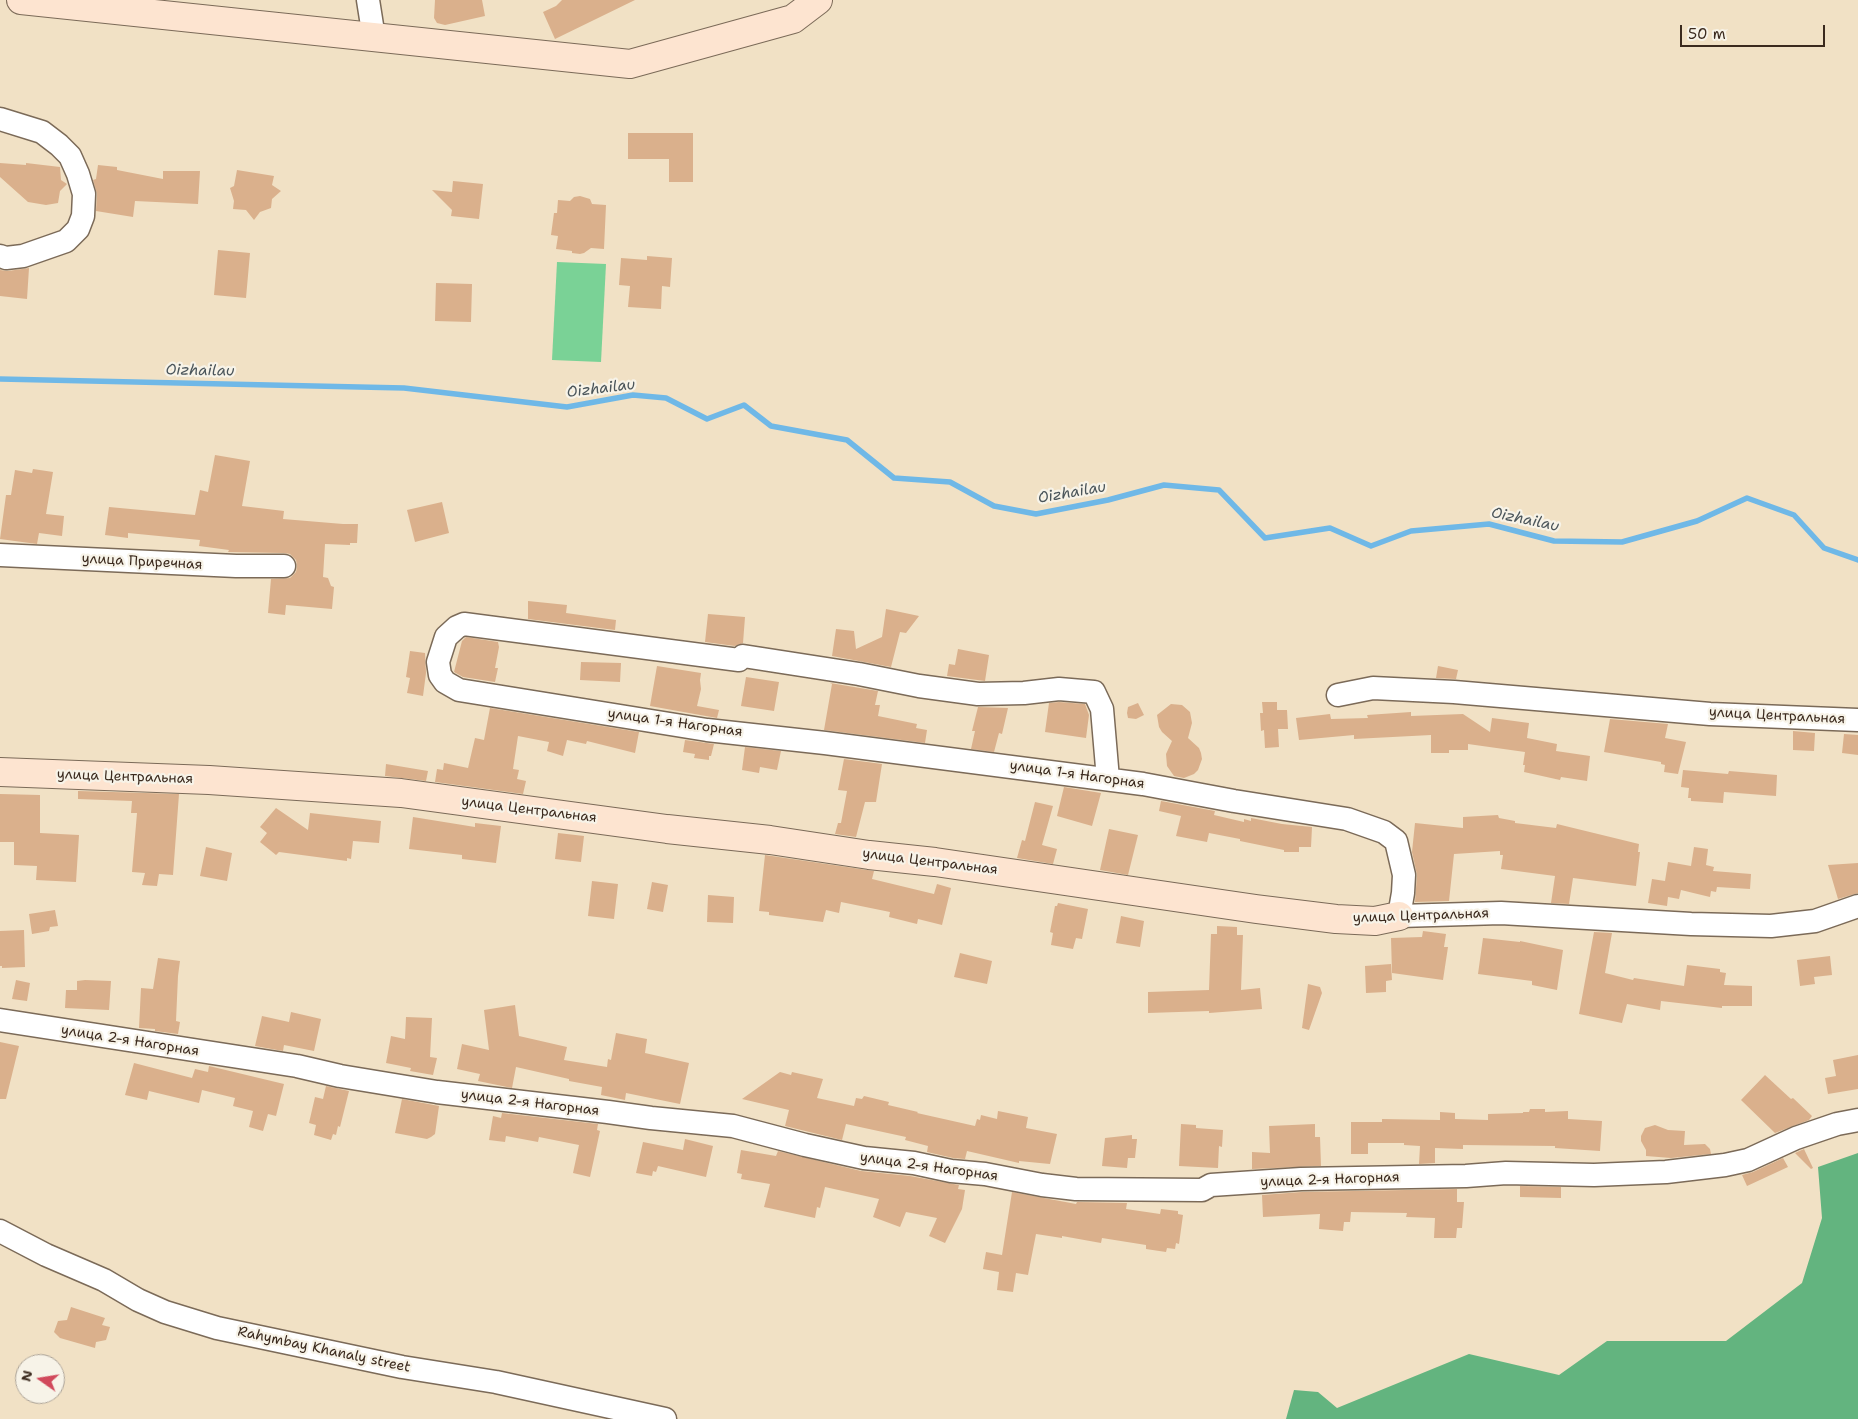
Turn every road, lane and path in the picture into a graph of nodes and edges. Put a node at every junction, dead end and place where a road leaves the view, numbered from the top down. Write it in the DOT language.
graph roads {
  1 [pos="21,0"];
  2 [pos="368,0"];
  3 [pos="818,0"];
  4 [pos="374,38"];
  5 [pos="0,119"];
  6 [pos="0,256"];
  7 [pos="0,555"];
  8 [pos="284,566"];
  9 [pos="1338,696"];
  10 [pos="1858,720"];
  11 [pos="0,772"];
  12 [pos="1108,779"];
  13 [pos="1858,906"];
  14 [pos="1398,916"];
  15 [pos="0,1020"];
  16 [pos="1858,1120"];
  17 [pos="0,1231"];
  18 [pos="665,1419"];
  1 -- 4 [label="street"];
  2 -- 4 [label="street"];
  3 -- 4 [label="street"];
  5 -- 6 [label="street"];
  7 -- 8 [label="street, улица Приречная"];
  9 -- 10 [label="street, улица Центральная"];
  11 -- 14 [label="street, улица Центральная"];
  12 -- 12 [label="street, улица 1-я Нагорная"];
  12 -- 14 [label="street, улица 1-я Нагорная"];
  13 -- 14 [label="street, улица Центральная"];
  15 -- 16 [label="street, улица 2-я Нагорная"];
  17 -- 18 [label="street, Rahymbay Khanaly street"];
}
